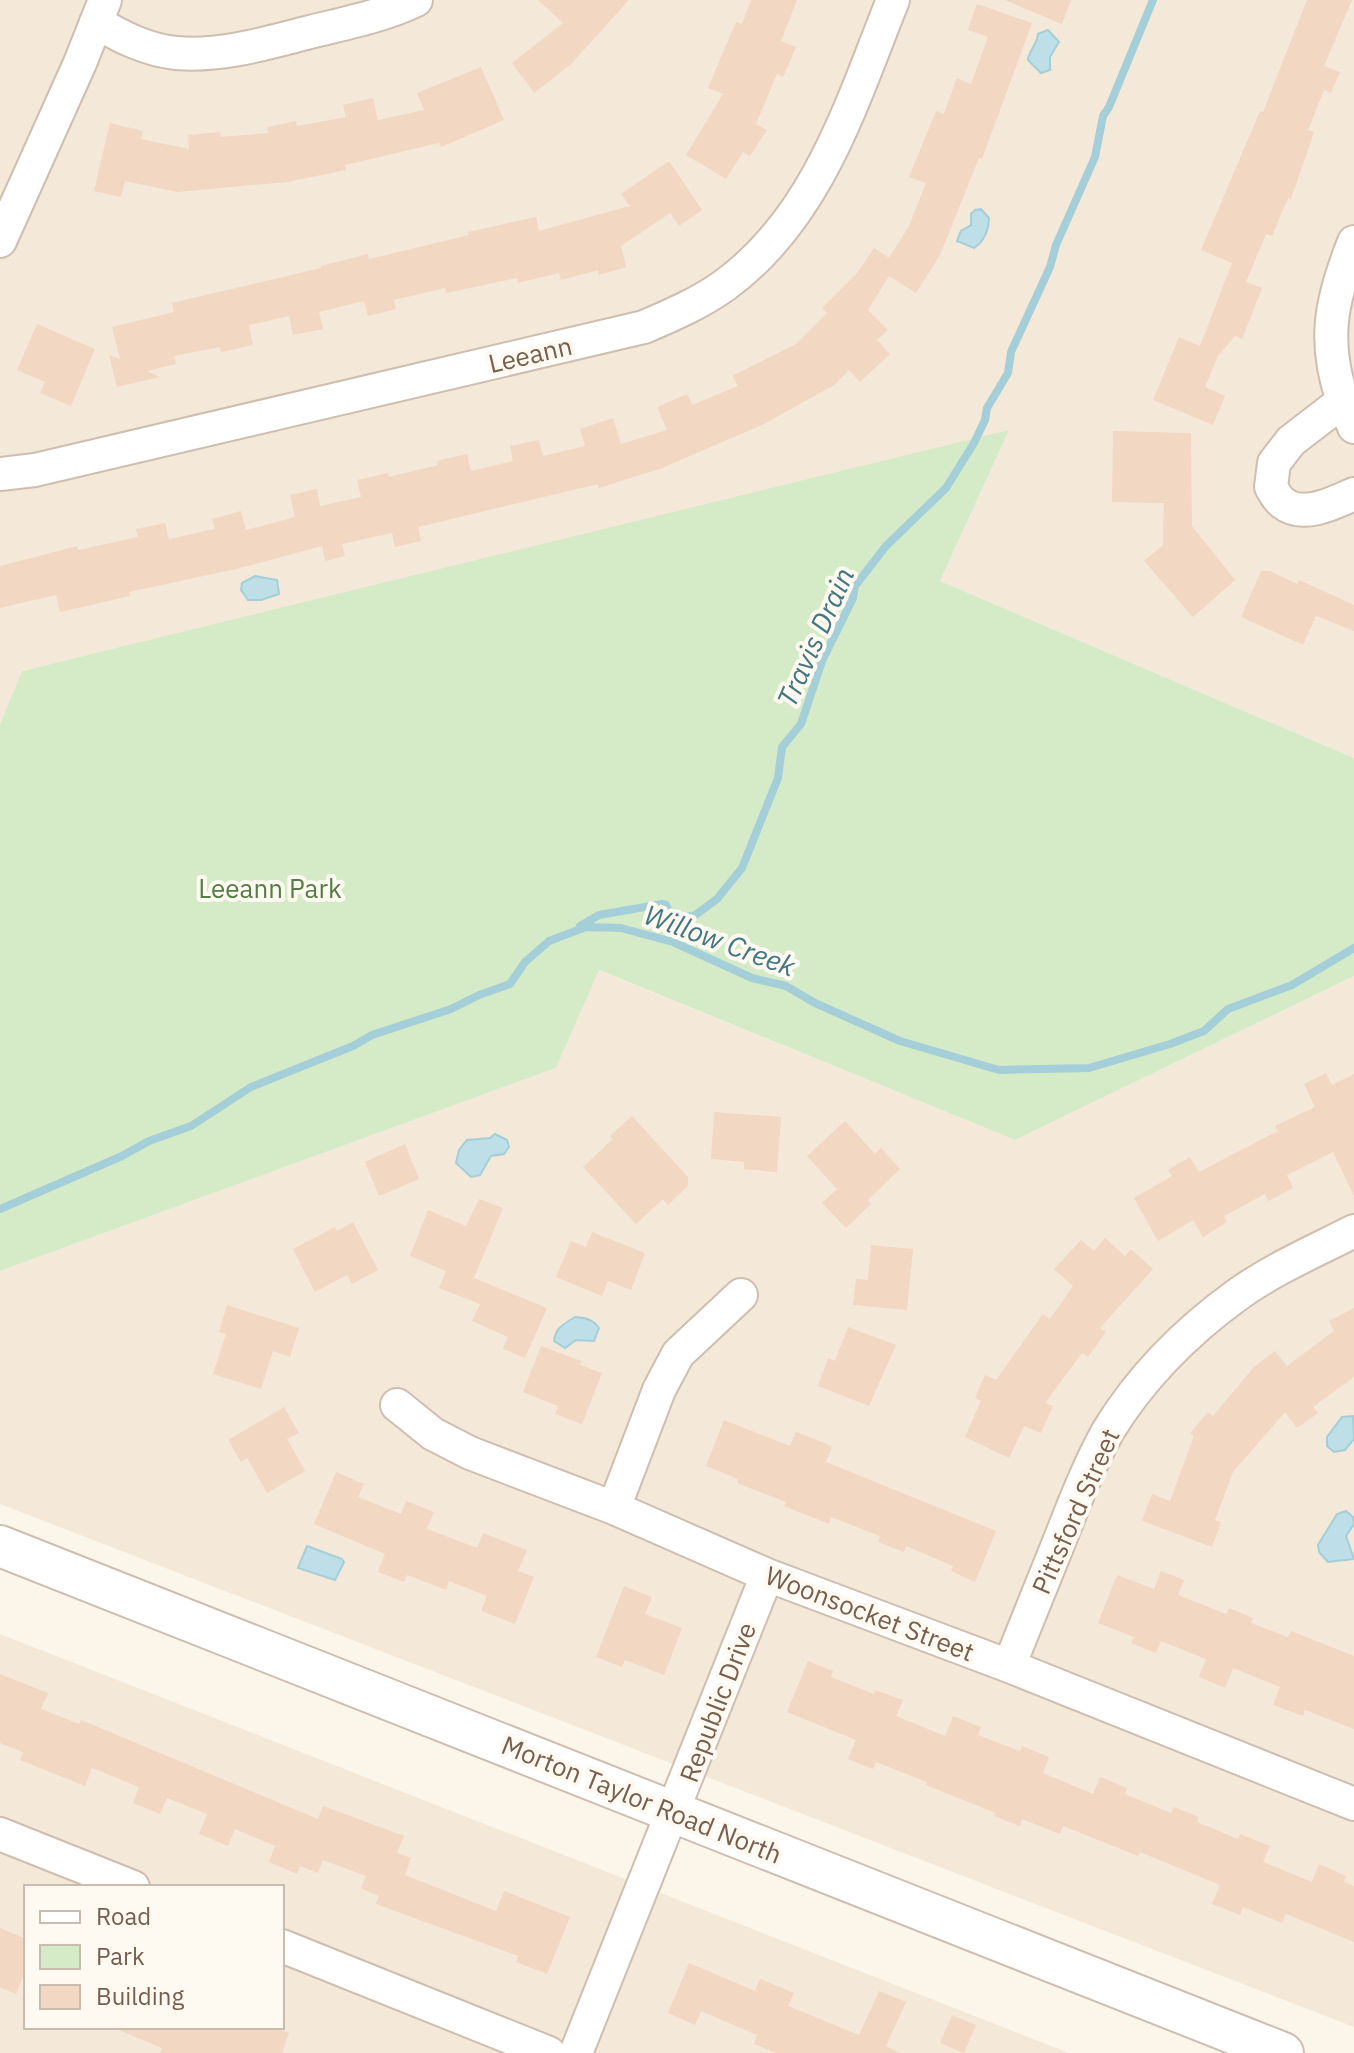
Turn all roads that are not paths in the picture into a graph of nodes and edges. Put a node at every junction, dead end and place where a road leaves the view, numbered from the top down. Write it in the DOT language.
graph roads {
  1 [pos="416,0"];
  2 [pos="893,0"];
  3 [pos="101,11"];
  4 [pos="0,241"];
  5 [pos="1354,242"];
  6 [pos="1348,414"];
  7 [pos="0,474"];
  8 [pos="1354,494"];
  9 [pos="1354,1231"];
  10 [pos="741,1295"];
  11 [pos="397,1405"];
  12 [pos="614,1508"];
  13 [pos="0,1546"];
  14 [pos="767,1575"];
  15 [pos="1009,1666"];
  16 [pos="1354,1804"];
  17 [pos="674,1811"];
  18 [pos="0,1834"];
  19 [pos="128,1885"];
  20 [pos="284,1947"];
  21 [pos="549,2053"];
  22 [pos="576,2053"];
  23 [pos="1283,2053"];
  1 -- 3 [label="street"];
  2 -- 7 [label="street, Leeann"];
  3 -- 4 [label="street"];
  5 -- 6 [label="street"];
  6 -- 8 [label="street"];
  9 -- 15 [label="street, Pittsford Street"];
  10 -- 12 [label="street"];
  11 -- 12 [label="street, Woonsocket Street"];
  12 -- 14 [label="street, Woonsocket Street"];
  13 -- 17 [label="street, Morton Taylor Road North"];
  14 -- 15 [label="street, Woonsocket Street"];
  14 -- 17 [label="street, Republic Drive"];
  15 -- 16 [label="street, Woonsocket Street"];
  17 -- 22 [label="street, Republic Drive"];
  17 -- 23 [label="street, Morton Taylor Road North"];
  18 -- 19 [label="street"];
  20 -- 21 [label="street"];
}
